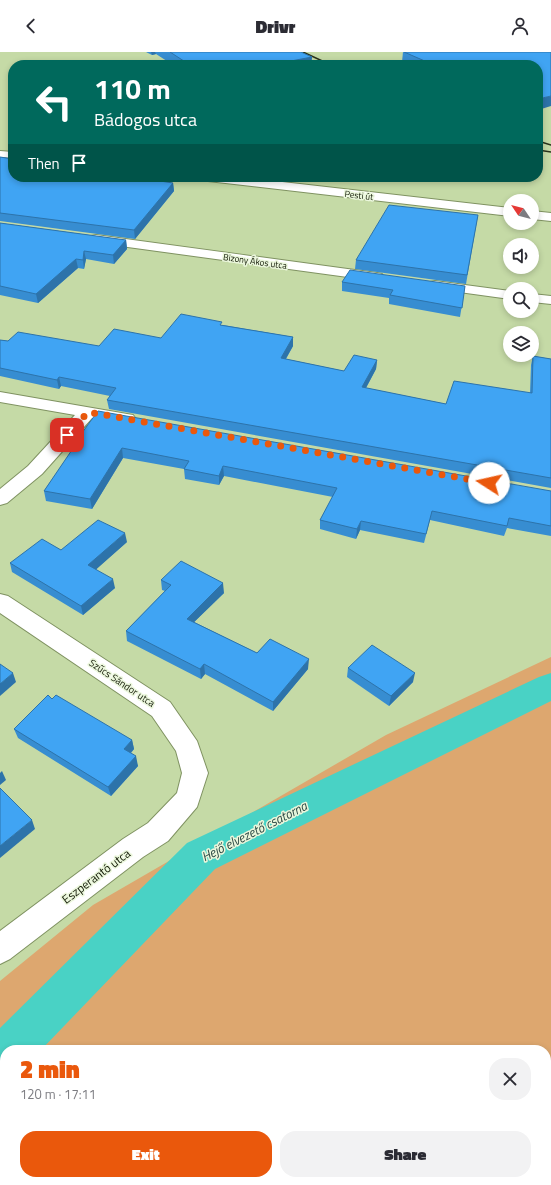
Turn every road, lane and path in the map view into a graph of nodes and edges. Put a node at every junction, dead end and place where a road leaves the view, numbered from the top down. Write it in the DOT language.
graph roads {
  1 [pos="251,182"];
  2 [pos="503,211"];
  3 [pos="539,216"];
  4 [pos="551,217"];
  5 [pos="86,238"];
  6 [pos="392,279"];
  7 [pos="424,283"];
  8 [pos="503,294"];
  9 [pos="539,299"];
  10 [pos="551,300"];
  11 [pos="0,397"];
  12 [pos="88,412"];
  13 [pos="143,422"];
  14 [pos="0,499"];
  15 [pos="0,602"];
  16 [pos="188,799"];
  17 [pos="0,949"];
  1 -- 2 [label="street, Pesti út"];
  3 -- 4 [label="street"];
  5 -- 6 [label="street, Bizony Ákos utca"];
  7 -- 8 [label="street"];
  9 -- 10 [label="street"];
  11 -- 12 [label="street"];
  12 -- 13 [label="street"];
  12 -- 14 [label="street"];
  15 -- 16 [label="street, Szűcs Sándor utca"];
  16 -- 17 [label="street, Eszperantó utca"];
}
